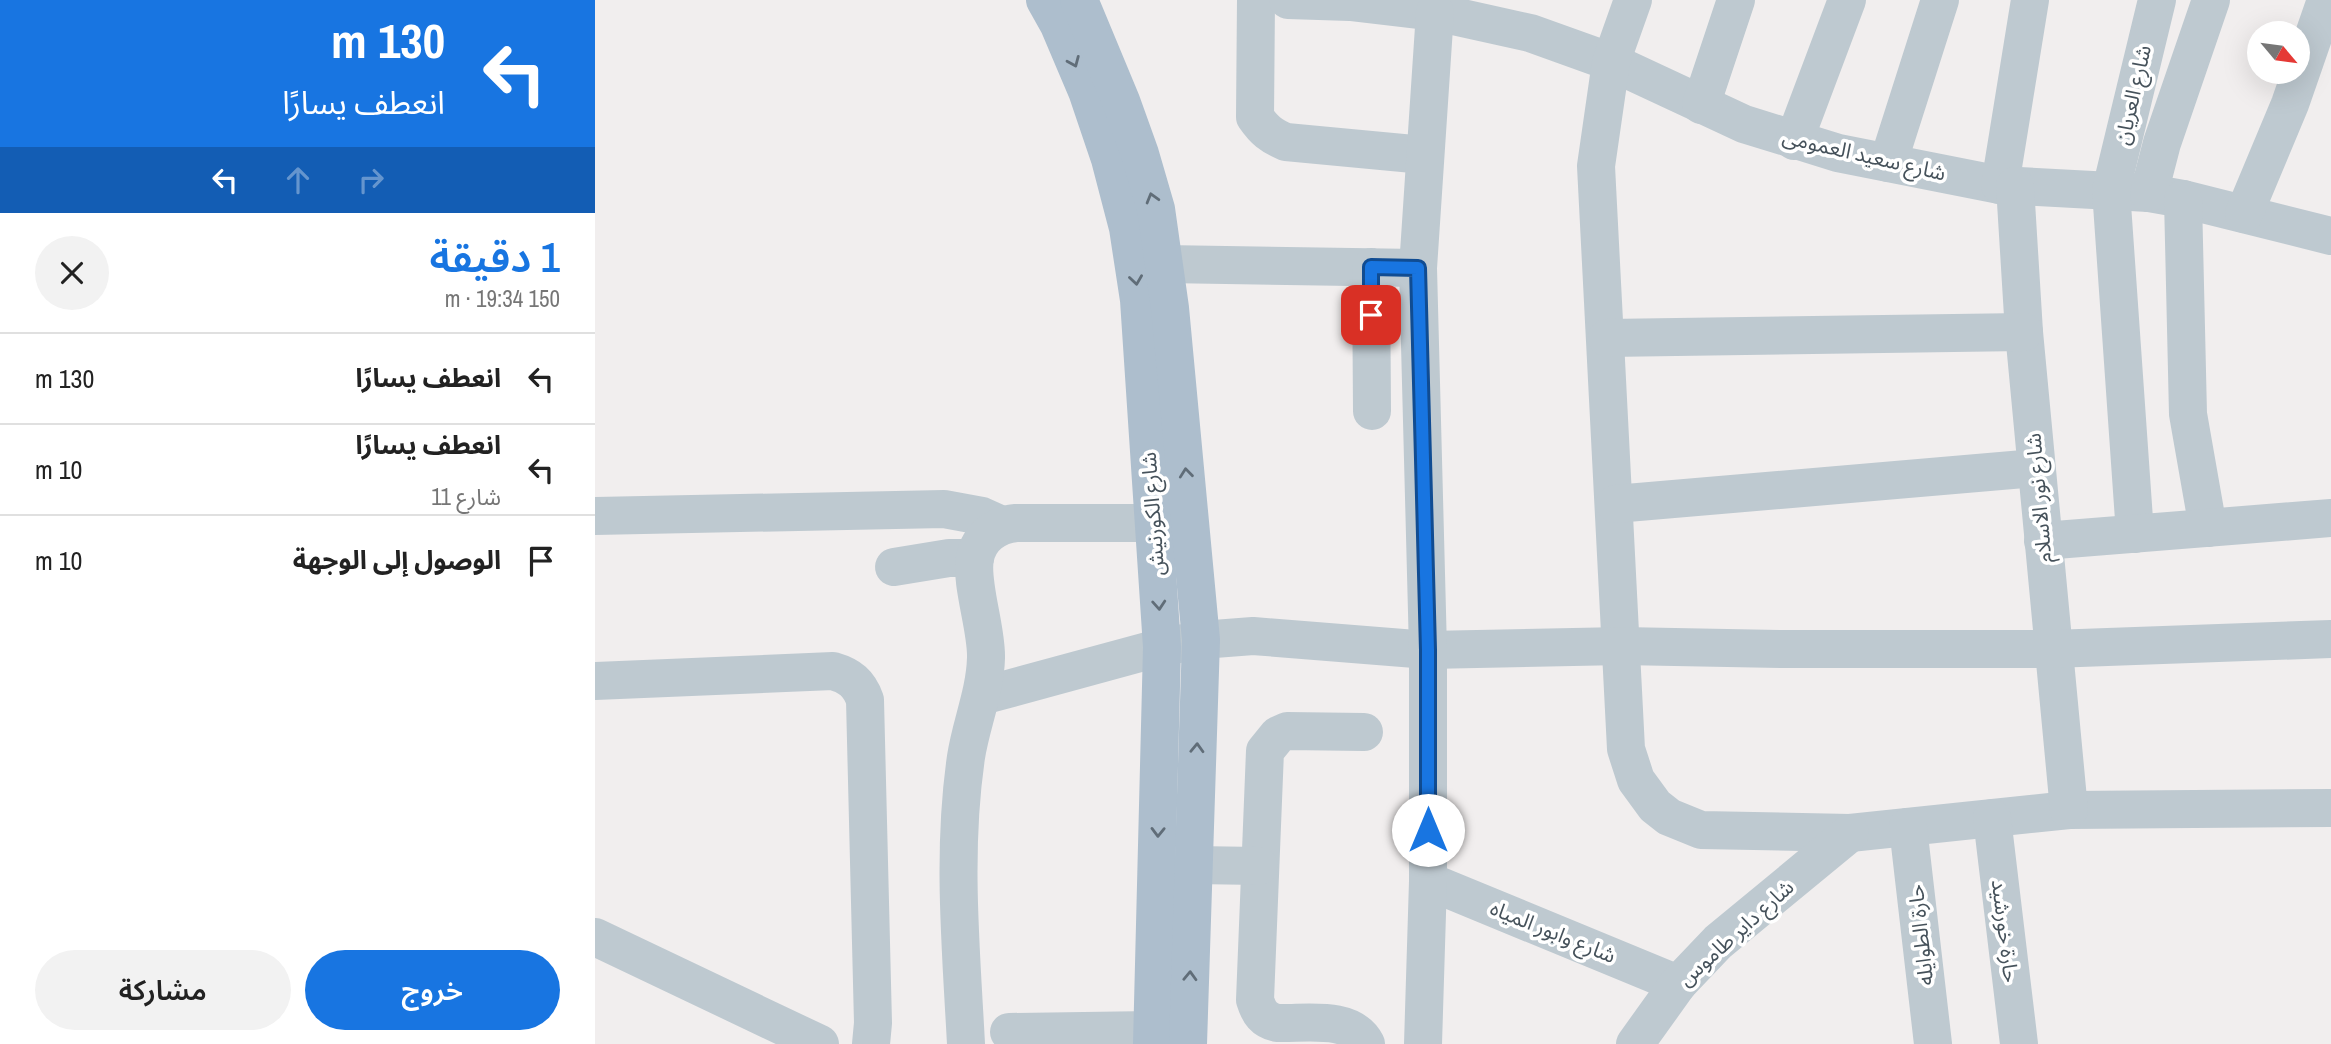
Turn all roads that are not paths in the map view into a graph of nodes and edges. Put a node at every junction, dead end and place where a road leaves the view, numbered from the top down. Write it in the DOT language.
graph roads {
  1 [pos="1045,0"];
  2 [pos="1079,0"];
  3 [pos="1256,0"];
  4 [pos="1289,0"];
  5 [pos="1633,0"];
  6 [pos="1737,0"];
  7 [pos="1847,0"];
  8 [pos="1940,0"];
  9 [pos="2030,0"];
  10 [pos="2157,0"];
  11 [pos="2211,0"];
  12 [pos="2326,0"];
  13 [pos="1351,1"];
  14 [pos="1441,8"];
  15 [pos="1534,16"];
  16 [pos="1611,62"];
  17 [pos="1701,105"];
  18 [pos="1794,141"];
  19 [pos="1424,155"];
  20 [pos="1888,163"];
  21 [pos="2007,185"];
  22 [pos="2111,190"];
  23 [pos="2166,196"];
  24 [pos="2244,214"];
  25 [pos="2331,236"];
  26 [pos="1164,264"];
  27 [pos="1371,267"];
  28 [pos="1418,268"];
  29 [pos="2024,332"];
  30 [pos="1607,338"];
  31 [pos="1372,411"];
  32 [pos="2036,468"];
  33 [pos="1615,504"];
  34 [pos="595,516"];
  35 [pos="2331,518"];
  36 [pos="1154,523"];
  37 [pos="1002,525"];
  38 [pos="1191,526"];
  39 [pos="2208,528"];
  40 [pos="2135,534"];
  41 [pos="2043,541"];
  42 [pos="975,558"];
  43 [pos="894,567"];
  44 [pos="2331,639"];
  45 [pos="1201,640"];
  46 [pos="1622,646"];
  47 [pos="1162,648"];
  48 [pos="2052,649"];
  49 [pos="1428,650"];
  50 [pos="595,681"];
  51 [pos="982,696"];
  52 [pos="1364,732"];
  53 [pos="2331,808"];
  54 [pos="2069,810"];
  55 [pos="1991,818"];
  56 [pos="1908,827"];
  57 [pos="1850,833"];
  58 [pos="1194,865"];
  59 [pos="1259,866"];
  60 [pos="1428,881"];
  61 [pos="595,937"];
  62 [pos="1678,984"];
  63 [pos="1009,1032"];
  64 [pos="1152,1037"];
  65 [pos="820,1044"];
  66 [pos="871,1044"];
  67 [pos="966,1044"];
  68 [pos="1188,1044"];
  69 [pos="1366,1044"];
  70 [pos="1423,1044"];
  71 [pos="1635,1044"];
  72 [pos="1933,1044"];
  73 [pos="2019,1044"];
  1 -- 36 [label="main road, شارع الكورنيش, one-way"];
  26 -- 2 [label="main road, شارع الكورنيش, one-way"];
  3 -- 19 [label="street"];
  4 -- 13 [label="street, شارع سعيد العمومى"];
  5 -- 16 [label="street"];
  6 -- 17 [label="street"];
  7 -- 18 [label="street"];
  8 -- 20 [label="street"];
  9 -- 21 [label="street, شارع نور الاسلام"];
  10 -- 22 [label="street, شارع العريان"];
  11 -- 23 [label="street"];
  12 -- 24 [label="street"];
  13 -- 14 [label="street, شارع سعيد العمومى"];
  14 -- 15 [label="street, شارع سعيد العمومى"];
  14 -- 19 [label="street"];
  15 -- 16 [label="street, شارع سعيد العمومى"];
  16 -- 17 [label="street, شارع سعيد العمومى"];
  16 -- 30 [label="street"];
  17 -- 18 [label="street, شارع سعيد العمومى"];
  18 -- 20 [label="street, شارع سعيد العمومى"];
  19 -- 28 [label="street"];
  20 -- 21 [label="street, شارع سعيد العمومى"];
  21 -- 22 [label="street, شارع سعيد العمومى"];
  21 -- 29 [label="street, شارع نور الاسلام"];
  22 -- 23 [label="street, شارع سعيد العمومى"];
  22 -- 40 [label="street, شارع العريان"];
  23 -- 24 [label="street, شارع سعيد العمومى"];
  23 -- 39 [label="street"];
  24 -- 25 [label="street, شارع سعيد العمومى"];
  26 -- 27 [label="street"];
  38 -- 26 [label="main road, شارع الكورنيش, one-way"];
  27 -- 28 [label="street"];
  27 -- 31 [label="street"];
  28 -- 49 [label="street"];
  29 -- 30 [label="street"];
  29 -- 32 [label="street, شارع نور الاسلام"];
  30 -- 33 [label="street"];
  32 -- 33 [label="street"];
  32 -- 41 [label="street, شارع نور الاسلام"];
  33 -- 46 [label="street"];
  34 -- 37 [label="street"];
  35 -- 39 [label="street"];
  36 -- 37 [label="street"];
  36 -- 38 [label="street"];
  36 -- 47 [label="main road, شارع الكورنيش, one-way"];
  37 -- 42 [label="street"];
  38 -- 45 [label="main road, شارع الكورنيش"];
  39 -- 40 [label="street"];
  40 -- 41 [label="street"];
  41 -- 48 [label="street, شارع نور الاسلام"];
  42 -- 43 [label="street"];
  42 -- 51 [label="street"];
  44 -- 48 [label="street"];
  45 -- 47 [label="street"];
  45 -- 49 [label="street"];
  58 -- 45 [label="main road, شارع الكورنيش, one-way"];
  46 -- 48 [label="street"];
  46 -- 49 [label="street"];
  46 -- 57 [label="street"];
  47 -- 51 [label="street"];
  47 -- 64 [label="main road, شارع الكورنيش, one-way"];
  48 -- 54 [label="street, شارع نور الاسلام"];
  49 -- 60 [label="street"];
  50 -- 66 [label="street"];
  51 -- 67 [label="street"];
  52 -- 59 [label="street"];
  53 -- 54 [label="street"];
  54 -- 55 [label="street"];
  55 -- 56 [label="street"];
  55 -- 73 [label="street, حارة خورشيد"];
  56 -- 57 [label="street"];
  56 -- 72 [label="street, حارة الطوايله"];
  57 -- 62 [label="street, شارع داير طاموس"];
  58 -- 59 [label="street"];
  68 -- 58 [label="main road, شارع الكورنيش, one-way"];
  59 -- 69 [label="street"];
  60 -- 62 [label="street, شارع وابور المياه"];
  60 -- 70 [label="street"];
  61 -- 65 [label="street"];
  62 -- 71 [label="street, شارع داير طاموس"];
  63 -- 64 [label="street"];
}
